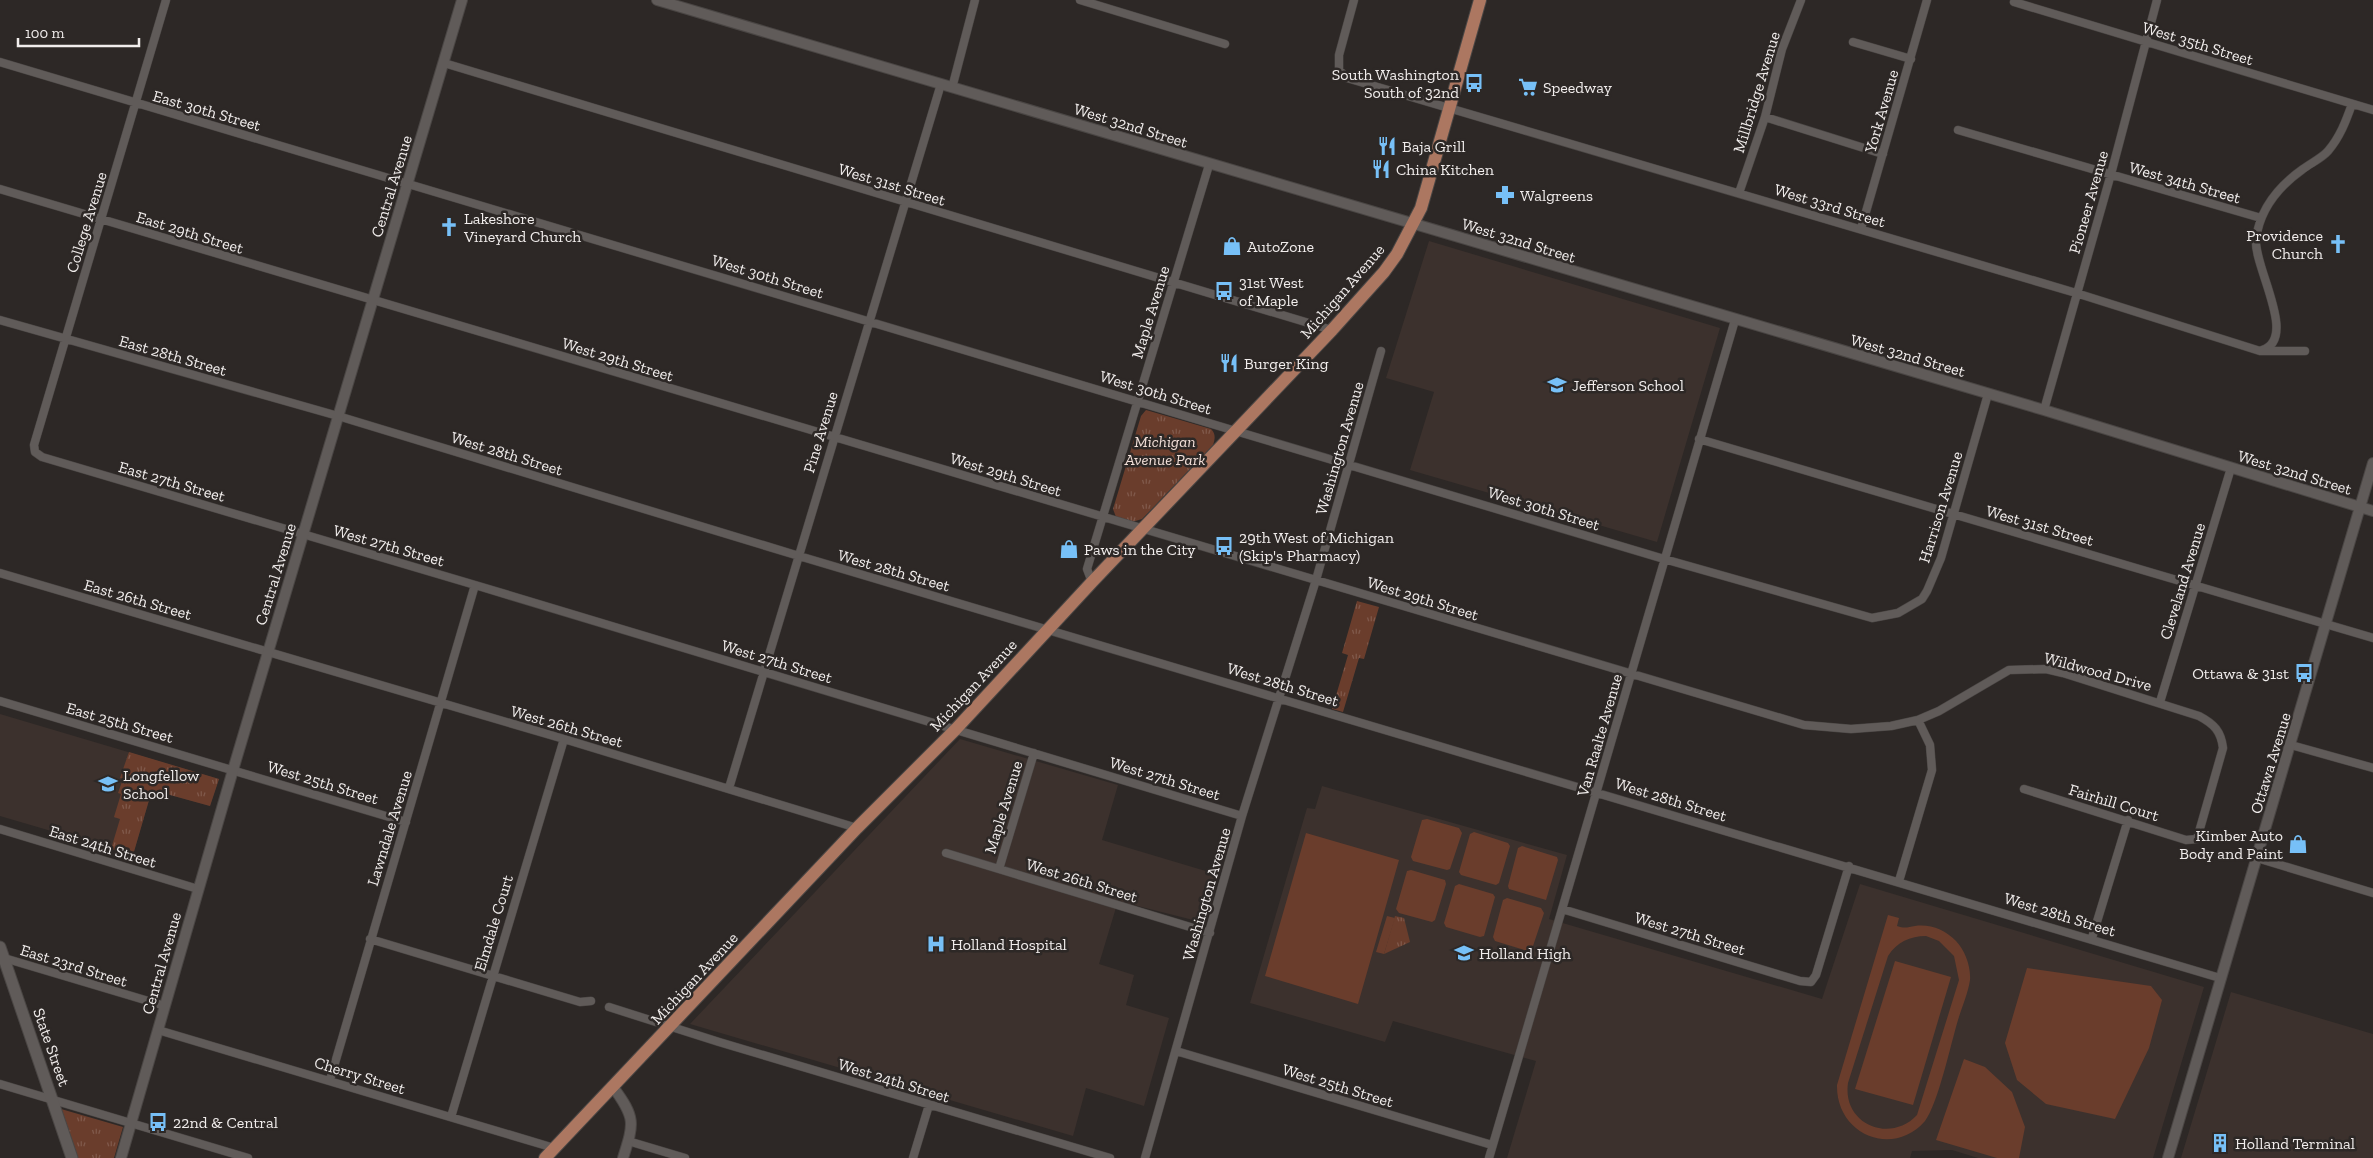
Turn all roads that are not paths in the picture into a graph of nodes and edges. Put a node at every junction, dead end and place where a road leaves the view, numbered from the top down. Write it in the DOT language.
graph roads {
  1 [pos="166,0"];
  2 [pos="462,0"];
  3 [pos="656,0"];
  4 [pos="975,0"];
  5 [pos="1080,0"];
  6 [pos="1354,0"];
  7 [pos="1480,0"];
  8 [pos="1801,0"];
  9 [pos="1927,0"];
  10 [pos="2157,0"];
  11 [pos="2014,1"];
  12 [pos="1853,42"];
  13 [pos="2146,42"];
  14 [pos="1225,44"];
  15 [pos="1911,59"];
  16 [pos="0,62"];
  17 [pos="444,63"];
  18 [pos="941,84"];
  19 [pos="952,88"];
  20 [pos="135,103"];
  21 [pos="2352,104"];
  22 [pos="1450,108"];
  23 [pos="2373,110"];
  24 [pos="1765,117"];
  25 [pos="1958,130"];
  26 [pos="1883,154"];
  27 [pos="1210,165"];
  28 [pos="2111,174"];
  29 [pos="407,182"];
  30 [pos="0,189"];
  31 [pos="1739,193"];
  32 [pos="905,203"];
  33 [pos="2261,218"];
  34 [pos="101,220"];
  35 [pos="1414,224"];
  36 [pos="1861,229"];
  37 [pos="1173,282"];
  38 [pos="2076,293"];
  39 [pos="373,300"];
  40 [pos="0,320"];
  41 [pos="1735,320"];
  42 [pos="870,321"];
  43 [pos="1332,330"];
  44 [pos="65,339"];
  45 [pos="1381,350"];
  46 [pos="2260,351"];
  47 [pos="2305,351"];
  48 [pos="1988,394"];
  49 [pos="1137,401"];
  50 [pos="2044,410"];
  51 [pos="338,416"];
  52 [pos="1234,430"];
  53 [pos="834,438"];
  54 [pos="1699,439"];
  55 [pos="35,452"];
  56 [pos="2373,463"];
  57 [pos="1349,464"];
  58 [pos="2230,468"];
  59 [pos="2361,507"];
  60 [pos="2373,511"];
  61 [pos="1952,514"];
  62 [pos="1103,518"];
  63 [pos="1143,529"];
  64 [pos="303,534"];
  65 [pos="799,556"];
  66 [pos="1664,559"];
  67 [pos="0,574"];
  68 [pos="1316,580"];
  69 [pos="1092,582"];
  70 [pos="475,584"];
  71 [pos="2195,584"];
  72 [pos="1898,613"];
  73 [pos="2326,624"];
  74 [pos="1048,629"];
  75 [pos="2373,638"];
  76 [pos="268,651"];
  77 [pos="765,672"];
  78 [pos="1631,675"];
  79 [pos="1279,697"];
  80 [pos="0,701"];
  81 [pos="2160,702"];
  82 [pos="440,703"];
  83 [pos="1918,720"];
  84 [pos="954,730"];
  85 [pos="564,739"];
  86 [pos="2291,745"];
  87 [pos="1034,753"];
  88 [pos="2373,768"];
  89 [pos="233,770"];
  90 [pos="729,788"];
  91 [pos="2024,789"];
  92 [pos="1597,792"];
  93 [pos="1242,816"];
  94 [pos="2128,820"];
  95 [pos="406,822"];
  96 [pos="857,828"];
  97 [pos="0,829"];
  98 [pos="2197,839"];
  99 [pos="946,853"];
  100 [pos="2257,858"];
  101 [pos="1849,866"];
  102 [pos="999,869"];
  103 [pos="1899,881"];
  104 [pos="198,889"];
  105 [pos="2373,893"];
  106 [pos="1562,909"];
  107 [pos="1210,933"];
  108 [pos="2092,938"];
  109 [pos="370,939"];
  110 [pos="2,952"];
  111 [pos="492,976"];
  112 [pos="2220,978"];
  113 [pos="590,1001"];
  114 [pos="165,1006"];
  115 [pos="609,1007"];
  116 [pos="670,1027"];
  117 [pos="158,1030"];
  118 [pos="1176,1051"];
  119 [pos="330,1080"];
  120 [pos="0,1084"];
  121 [pos="614,1087"];
  122 [pos="54,1100"];
  123 [pos="929,1105"];
  124 [pos="451,1116"];
  125 [pos="130,1124"];
  126 [pos="628,1142"];
  127 [pos="1492,1145"];
  128 [pos="554,1148"];
  129 [pos="72,1158"];
  130 [pos="121,1158"];
  131 [pos="248,1158"];
  132 [pos="545,1158"];
  133 [pos="623,1158"];
  134 [pos="685,1158"];
  135 [pos="913,1158"];
  136 [pos="1110,1158"];
  137 [pos="1144,1158"];
  138 [pos="1489,1158"];
  139 [pos="2168,1158"];
  1 -- 20 [label="street, College Avenue"];
  2 -- 17 [label="street, Central Avenue"];
  3 -- 18 [label="street, West 32nd Street"];
  4 -- 19 [label="street"];
  5 -- 14 [label="street"];
  6 -- 22 [label="street, West 33rd Street"];
  7 -- 22 [label="main road, Michigan Avenue"];
  8 -- 24 [label="street, Millbridge Avenue"];
  9 -- 15 [label="street, York Avenue"];
  10 -- 13 [label="street, Pioneer Avenue"];
  11 -- 13 [label="street, West 35th Street"];
  12 -- 15 [label="street"];
  13 -- 21 [label="street, West 35th Street"];
  13 -- 28 [label="street, Pioneer Avenue"];
  15 -- 26 [label="street, York Avenue"];
  16 -- 20 [label="street, East 30th Street"];
  17 -- 29 [label="street, Central Avenue"];
  17 -- 32 [label="street, West 31st Street"];
  18 -- 19 [label="street, West 32nd Street"];
  18 -- 32 [label="street, Pine Avenue"];
  19 -- 27 [label="street, West 32nd Street"];
  20 -- 29 [label="street, East 30th Street"];
  20 -- 34 [label="street, College Avenue"];
  21 -- 23 [label="street, West 35th Street"];
  21 -- 33 [label="street"];
  22 -- 31 [label="street, West 33rd Street"];
  22 -- 35 [label="main road, Michigan Avenue"];
  24 -- 26 [label="street"];
  24 -- 31 [label="street, Millbridge Avenue"];
  25 -- 28 [label="street, West 34th Street"];
  26 -- 36 [label="street, York Avenue"];
  27 -- 35 [label="street, West 32nd Street"];
  27 -- 37 [label="street, Maple Avenue"];
  28 -- 33 [label="street, West 34th Street"];
  28 -- 38 [label="street, Pioneer Avenue"];
  29 -- 39 [label="street, Central Avenue"];
  29 -- 42 [label="street, West 30th Street"];
  30 -- 34 [label="street, East 29th Street"];
  31 -- 36 [label="street, West 33rd Street"];
  32 -- 37 [label="street, West 31st Street"];
  32 -- 42 [label="street, Pine Avenue"];
  33 -- 46 [label="street"];
  34 -- 39 [label="street, East 29th Street"];
  34 -- 44 [label="street, College Avenue"];
  35 -- 41 [label="street, West 32nd Street"];
  35 -- 43 [label="main road, Michigan Avenue"];
  36 -- 38 [label="street, West 33rd Street"];
  37 -- 43 [label="street, West 31st Street"];
  37 -- 49 [label="street, Maple Avenue"];
  38 -- 46 [label="street, West 33rd Street"];
  38 -- 50 [label="street, Pioneer Avenue"];
  39 -- 51 [label="street, Central Avenue"];
  39 -- 53 [label="street, West 29th Street"];
  40 -- 44 [label="street, East 28th Street"];
  41 -- 48 [label="street, West 32nd Street"];
  41 -- 54 [label="street, Van Raalte Avenue"];
  42 -- 49 [label="street, West 30th Street"];
  42 -- 53 [label="street, Pine Avenue"];
  43 -- 52 [label="main road, Michigan Avenue"];
  44 -- 51 [label="street, East 28th Street"];
  44 -- 55 [label="street, College Avenue"];
  45 -- 57 [label="street, Washington Avenue"];
  46 -- 47 [label="street, West 33rd Street"];
  48 -- 50 [label="street, West 32nd Street"];
  48 -- 61 [label="street, Harrison Avenue"];
  49 -- 52 [label="street, West 30th Street"];
  49 -- 62 [label="street, Maple Avenue"];
  50 -- 58 [label="street, West 32nd Street"];
  51 -- 64 [label="street, Central Avenue"];
  51 -- 65 [label="street, West 28th Street"];
  52 -- 57 [label="street, West 30th Street"];
  52 -- 63 [label="main road, Michigan Avenue"];
  53 -- 62 [label="street, West 29th Street"];
  53 -- 65 [label="street, Pine Avenue"];
  54 -- 61 [label="street, West 31st Street"];
  54 -- 66 [label="street, Van Raalte Avenue"];
  55 -- 64 [label="street, East 27th Street"];
  56 -- 59 [label="street, Ottawa Avenue"];
  57 -- 66 [label="street, West 30th Street"];
  57 -- 68 [label="street, Washington Avenue"];
  58 -- 59 [label="street, West 32nd Street"];
  58 -- 71 [label="street, Cleveland Avenue"];
  59 -- 60 [label="street, West 32nd Street"];
  59 -- 73 [label="street, Ottawa Avenue"];
  61 -- 71 [label="street, West 31st Street"];
  61 -- 72 [label="street, Harrison Avenue"];
  62 -- 63 [label="street, West 29th Street"];
  62 -- 69 [label="street, Maple Avenue"];
  63 -- 68 [label="street, West 29th Street"];
  63 -- 69 [label="main road, Michigan Avenue"];
  64 -- 70 [label="street, West 27th Street"];
  64 -- 76 [label="street, Central Avenue"];
  65 -- 74 [label="street, West 28th Street"];
  65 -- 77 [label="street, Pine Avenue"];
  66 -- 72 [label="street, West 30th Street"];
  66 -- 78 [label="street, Van Raalte Avenue"];
  67 -- 76 [label="street, East 26th Street"];
  68 -- 78 [label="street, West 29th Street"];
  68 -- 79 [label="street, Washington Avenue"];
  69 -- 74 [label="main road, Michigan Avenue"];
  70 -- 77 [label="street, West 27th Street"];
  70 -- 82 [label="street, Lawndale Avenue"];
  71 -- 73 [label="street, West 31st Street"];
  71 -- 81 [label="street, Cleveland Avenue"];
  73 -- 75 [label="street, West 31st Street"];
  73 -- 86 [label="street, Ottawa Avenue"];
  74 -- 79 [label="street, West 28th Street"];
  74 -- 84 [label="main road, Michigan Avenue"];
  76 -- 82 [label="street, West 26th Street"];
  76 -- 89 [label="street, Central Avenue"];
  77 -- 84 [label="street, West 27th Street"];
  77 -- 90 [label="street, Pine Avenue"];
  78 -- 83 [label="street, Wildwood Drive"];
  78 -- 92 [label="street, Van Raalte Avenue"];
  79 -- 92 [label="street, West 28th Street"];
  79 -- 93 [label="street, Washington Avenue"];
  80 -- 89 [label="street, East 25th Street"];
  81 -- 83 [label="street, Wildwood Drive"];
  81 -- 98 [label="street, Wildwood Drive"];
  82 -- 85 [label="street, West 26th Street"];
  82 -- 95 [label="street, Lawndale Avenue"];
  83 -- 103 [label="street"];
  84 -- 87 [label="street, West 27th Street"];
  84 -- 96 [label="main road, Michigan Avenue"];
  85 -- 90 [label="street, West 26th Street"];
  85 -- 111 [label="street, Elmdale Court"];
  86 -- 88 [label="street"];
  86 -- 100 [label="street, Ottawa Avenue"];
  87 -- 93 [label="street, West 27th Street"];
  87 -- 102 [label="street, Maple Avenue"];
  89 -- 95 [label="street, West 25th Street"];
  89 -- 104 [label="street, Central Avenue"];
  90 -- 96 [label="street, West 26th Street"];
  91 -- 94 [label="street, Fairhill Court"];
  92 -- 101 [label="street, West 28th Street"];
  92 -- 106 [label="street, Van Raalte Avenue"];
  93 -- 107 [label="street, Washington Avenue"];
  94 -- 98 [label="street, Fairhill Court"];
  94 -- 108 [label="street"];
  95 -- 109 [label="street, Lawndale Avenue"];
  96 -- 116 [label="main road, Michigan Avenue"];
  97 -- 104 [label="street, East 24th Street"];
  99 -- 102 [label="street, West 26th Street"];
  100 -- 105 [label="street"];
  100 -- 112 [label="street, Ottawa Avenue"];
  101 -- 103 [label="street, West 28th Street"];
  101 -- 106 [label="street, West 27th Street"];
  102 -- 107 [label="street, West 26th Street"];
  103 -- 108 [label="street, West 28th Street"];
  104 -- 114 [label="street, Central Avenue"];
  106 -- 127 [label="street, Van Raalte Avenue"];
  107 -- 118 [label="street, Washington Avenue"];
  108 -- 112 [label="street, West 28th Street"];
  109 -- 111 [label="street"];
  109 -- 119 [label="street, Lawndale Avenue"];
  110 -- 114 [label="street, East 23rd Street"];
  110 -- 122 [label="main road, State Street"];
  111 -- 113 [label="street"];
  111 -- 124 [label="street, Elmdale Court"];
  112 -- 139 [label="street, Ottawa Avenue"];
  114 -- 117 [label="street, Central Avenue"];
  115 -- 116 [label="street, West 24th Street"];
  116 -- 121 [label="main road, Michigan Avenue"];
  116 -- 123 [label="street, West 24th Street"];
  117 -- 119 [label="street, Cherry Street"];
  117 -- 125 [label="street, Central Avenue"];
  118 -- 127 [label="street, West 25th Street"];
  118 -- 137 [label="street, Washington Avenue"];
  119 -- 124 [label="street, Cherry Street"];
  120 -- 122 [label="street"];
  121 -- 126 [label="street"];
  121 -- 128 [label="main road, Michigan Avenue"];
  122 -- 125 [label="street"];
  122 -- 129 [label="main road, State Street"];
  123 -- 135 [label="street"];
  123 -- 136 [label="street, West 24th Street"];
  124 -- 128 [label="street, Cherry Street"];
  125 -- 130 [label="street, Central Avenue"];
  125 -- 131 [label="street"];
  126 -- 133 [label="street"];
  126 -- 134 [label="street"];
  127 -- 138 [label="street, Van Raalte Avenue"];
  128 -- 132 [label="main road, Michigan Avenue"];
}
